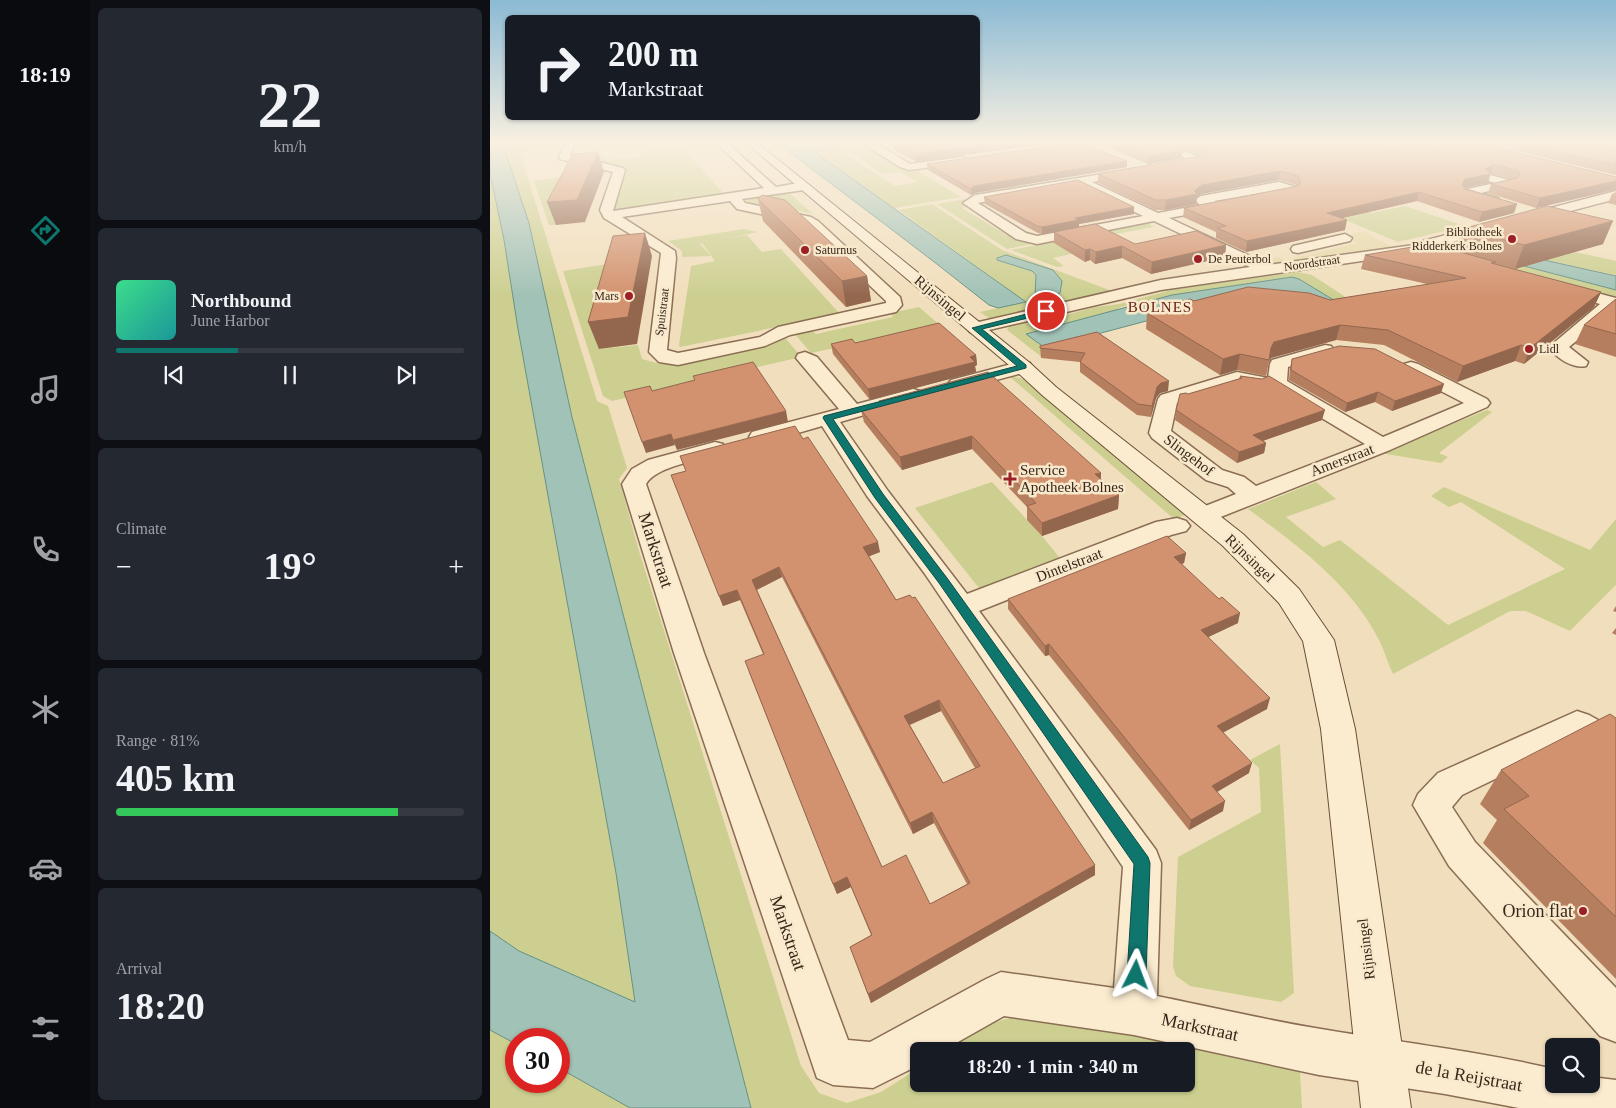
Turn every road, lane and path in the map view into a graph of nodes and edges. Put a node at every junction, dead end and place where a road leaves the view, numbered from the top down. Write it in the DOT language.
graph roads {
  1 [pos="611,194"];
  2 [pos="748,194"];
  3 [pos="813,194"];
  4 [pos="1006,194"];
  5 [pos="1107,194"];
  6 [pos="1236,194"];
  7 [pos="1273,194"];
  8 [pos="1469,194"];
  9 [pos="733,196"];
  10 [pos="1616,196"];
  11 [pos="1212,205"];
  12 [pos="1212,205"];
  13 [pos="1212,205"];
  14 [pos="609,215"];
  15 [pos="1541,215"];
  16 [pos="1156,217"];
  17 [pos="1344,238"];
  18 [pos="1417,249"];
  19 [pos="1440,256"];
  20 [pos="1252,261"];
  21 [pos="1266,269"];
  22 [pos="1545,284"];
  23 [pos="1614,303"];
  24 [pos="976,328"];
  25 [pos="1344,348"];
  26 [pos="805,358"];
  27 [pos="1394,360"];
  28 [pos="1579,362"];
  29 [pos="1023,367"];
  30 [pos="1268,382"];
  31 [pos="840,415"];
  32 [pos="1382,445"];
  33 [pos="1252,495"];
  34 [pos="1204,515"];
  35 [pos="1177,526"];
  36 [pos="961,607"];
  37 [pos="1616,747"];
  38 [pos="1134,1013"];
  39 [pos="1616,1020"];
  40 [pos="1379,1062"];
  41 [pos="1616,1104"];
  42 [pos="1386,1108"];
  1 -- 14 [label="street"];
  2 -- 9 [label="street"];
  3 -- 24 [label="street, Rijnsingel"];
  4 -- 16 [label="street"];
  5 -- 16 [label="street"];
  6 -- 13 [label="street"];
  7 -- 12 [label="street"];
  8 -- 15 [label="street"];
  9 -- 14 [label="street"];
  9 -- 14 [label="street, Spuistraat"];
  10 -- 15 [label="street, Noordstraat"];
  11 -- 16 [label="street"];
  15 -- 18 [label="street, Noordstraat"];
  16 -- 20 [label="street"];
  17 -- 20 [label="street"];
  18 -- 19 [label="street"];
  18 -- 21 [label="street, Noordstraat"];
  20 -- 21 [label="street"];
  21 -- 24 [label="street, Noordstraat"];
  22 -- 23 [label="street"];
  23 -- 28 [label="street"];
  24 -- 29 [label="street, Rijnsingel"];
  25 -- 30 [label="street"];
  26 -- 31 [label="street"];
  27 -- 32 [label="street, Amerstraat"];
  29 -- 31 [label="street, Markstraat"];
  29 -- 34 [label="street, Rijnsingel"];
  30 -- 32 [label="street, Slingehof"];
  30 -- 33 [label="street, Slingehof"];
  31 -- 36 [label="street"];
  31 -- 38 [label="street, Markstraat"];
  32 -- 33 [label="street, Amerstraat"];
  33 -- 34 [label="street, Amerstraat"];
  34 -- 40 [label="street, Rijnsingel"];
  35 -- 36 [label="street, Dintelstraat"];
  36 -- 38 [label="street"];
  37 -- 39 [label="street"];
  38 -- 40 [label="street, Markstraat"];
  40 -- 41 [label="street, de la Reijstraat"];
  40 -- 42 [label="street, Rijnsingel"];
}
